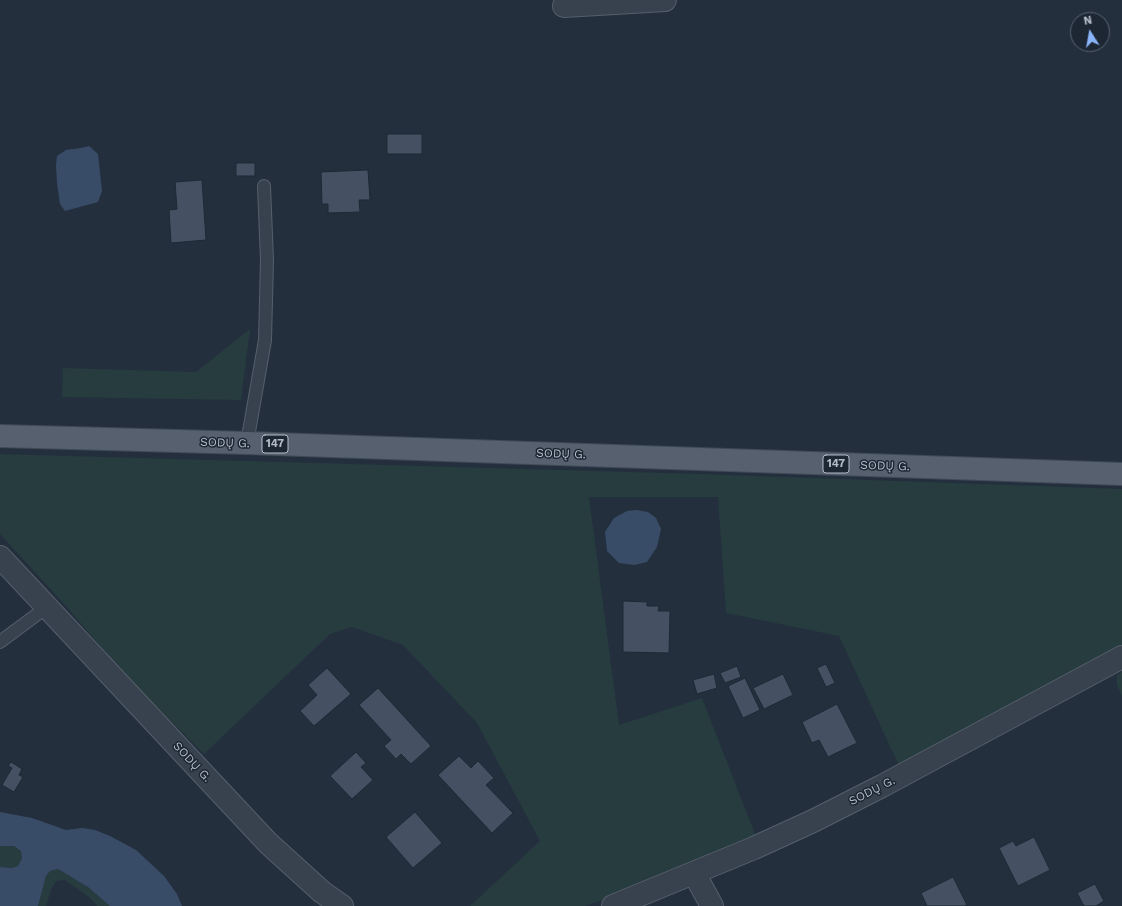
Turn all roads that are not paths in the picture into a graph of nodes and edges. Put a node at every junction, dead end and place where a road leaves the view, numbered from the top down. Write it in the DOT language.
graph roads {
  1 [pos="665,0"];
  2 [pos="564,6"];
  3 [pos="264,186"];
  4 [pos="0,436"];
  5 [pos="247,443"];
  6 [pos="1122,474"];
  7 [pos="0,558"];
  8 [pos="47,607"];
  9 [pos="0,642"];
  10 [pos="1122,657"];
  11 [pos="694,872"];
  12 [pos="342,906"];
  13 [pos="613,906"];
  14 [pos="712,906"];
  1 -- 2 [label="street"];
  3 -- 5 [label="lane"];
  4 -- 5 [label="main road, SODŲ G. / 147"];
  5 -- 6 [label="main road, SODŲ G. / 147"];
  7 -- 8 [label="street, SODŲ G."];
  8 -- 9 [label="lane"];
  8 -- 12 [label="street, SODŲ G."];
  10 -- 11 [label="street, SODŲ G."];
  11 -- 13 [label="street, SODŲ G."];
  11 -- 14 [label="street"];
}
